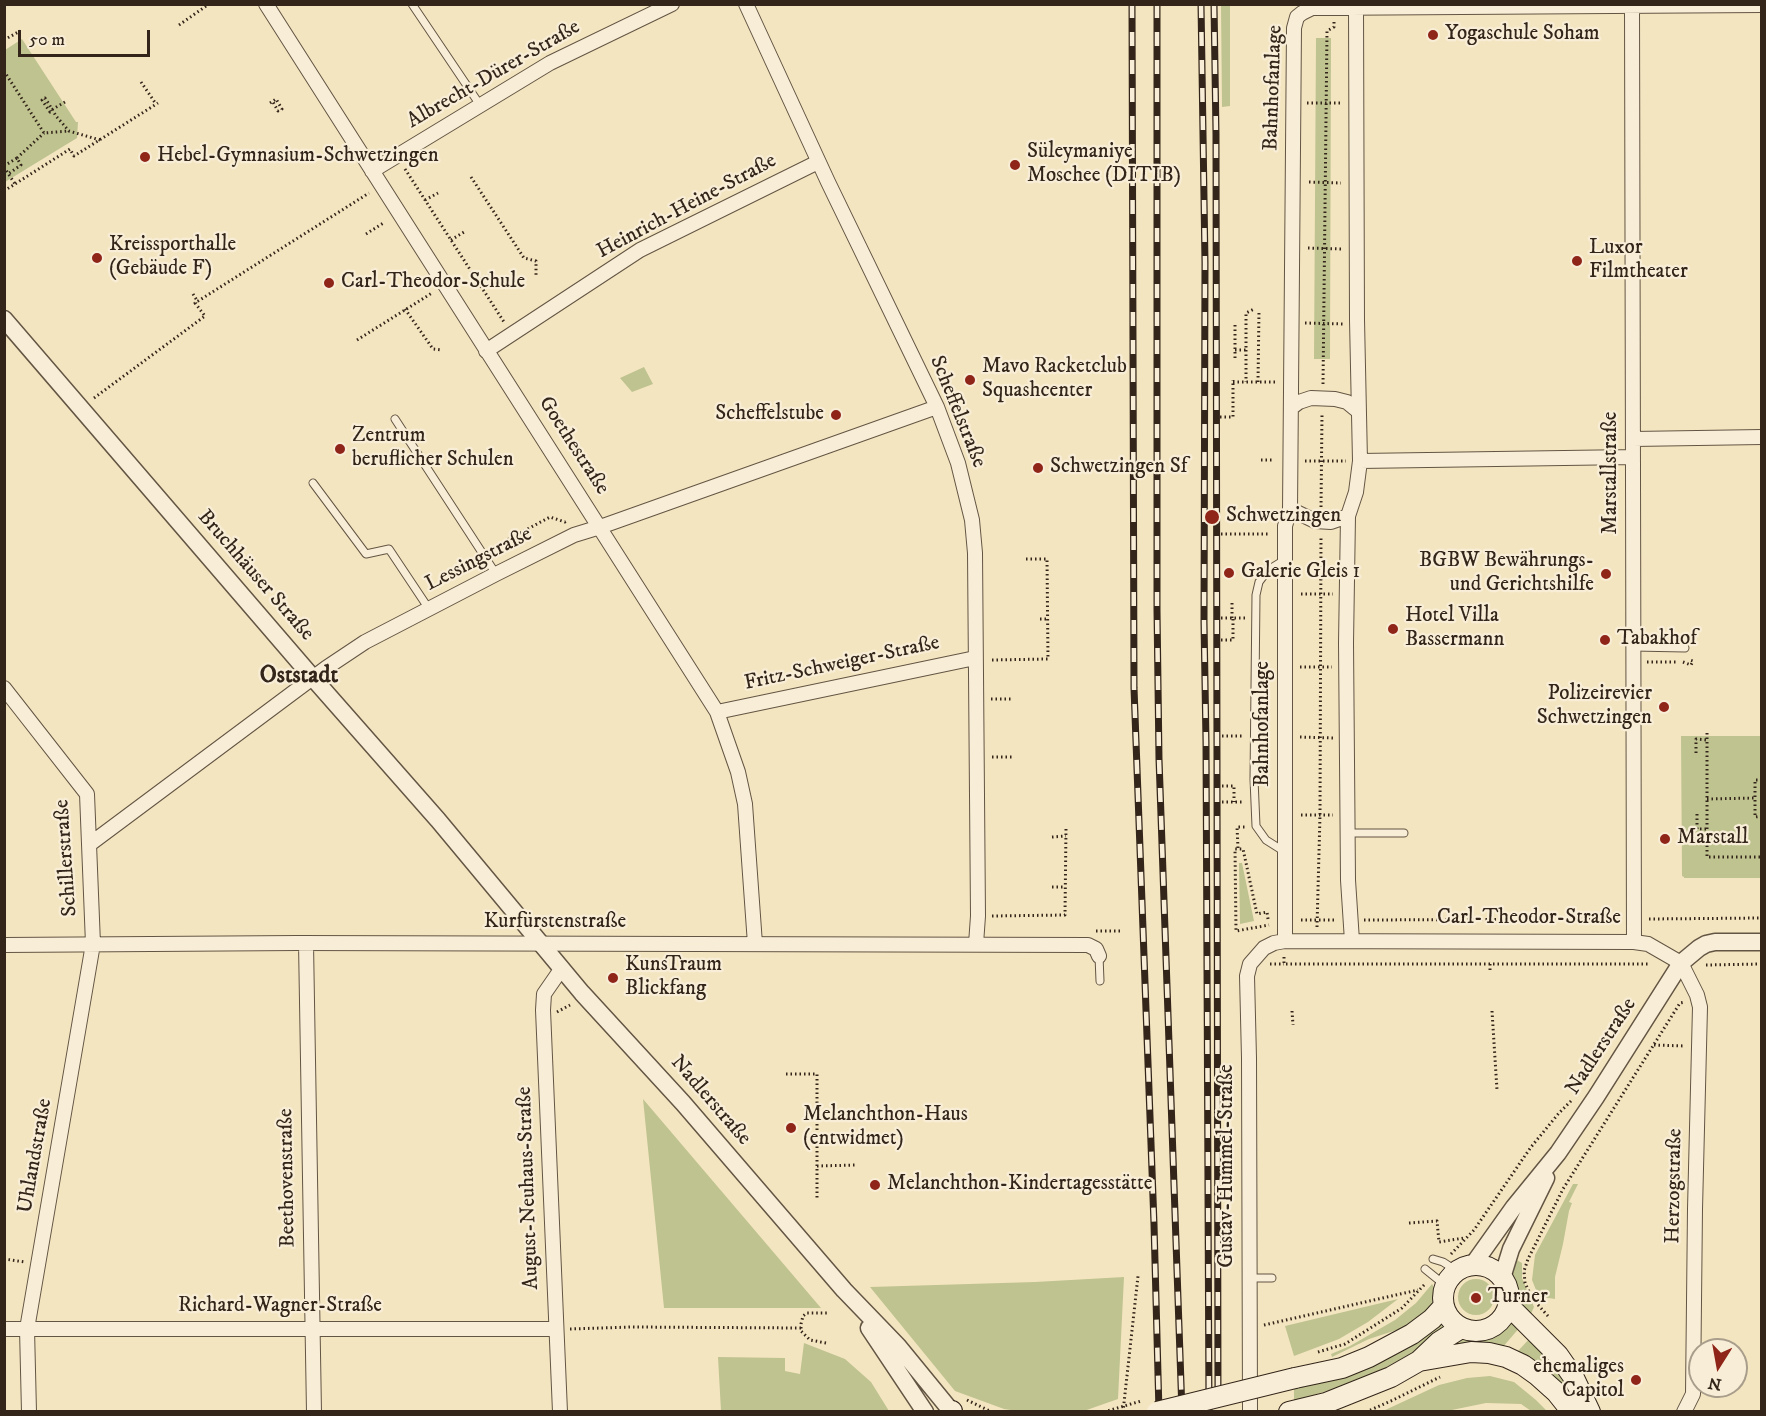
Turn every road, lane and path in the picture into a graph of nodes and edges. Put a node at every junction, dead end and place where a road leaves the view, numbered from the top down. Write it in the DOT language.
graph roads {
  1 [pos="209,4"];
  2 [pos="266,4"];
  3 [pos="412,4"];
  4 [pos="672,4"];
  5 [pos="746,4"];
  6 [pos="1632,5"];
  7 [pos="1761,5"];
  8 [pos="1335,8"];
  9 [pos="1356,8"];
  10 [pos="179,25"];
  11 [pos="20,31"];
  12 [pos="4,40"];
  13 [pos="4,71"];
  14 [pos="141,82"];
  15 [pos="1315,103"];
  16 [pos="1328,103"];
  17 [pos="480,105"];
  18 [pos="53,109"];
  19 [pos="69,131"];
  20 [pos="44,133"];
  21 [pos="100,140"];
  22 [pos="396,156"];
  23 [pos="17,158"];
  24 [pos="818,162"];
  25 [pos="4,166"];
  26 [pos="372,171"];
  27 [pos="8,174"];
  28 [pos="471,177"];
  29 [pos="1325,182"];
  30 [pos="1315,183"];
  31 [pos="1330,183"];
  32 [pos="15,184"];
  33 [pos="381,186"];
  34 [pos="4,191"];
  35 [pos="438,193"];
  36 [pos="425,200"];
  37 [pos="385,222"];
  38 [pos="464,232"];
  39 [pos="366,234"];
  40 [pos="451,240"];
  41 [pos="1315,248"];
  42 [pos="1324,249"];
  43 [pos="1330,249"];
  44 [pos="490,274"];
  45 [pos="536,275"];
  46 [pos="477,281"];
  47 [pos="444,285"];
  48 [pos="193,294"];
  49 [pos="198,302"];
  50 [pos="405,309"];
  51 [pos="1254,309"];
  52 [pos="1259,311"];
  53 [pos="4,319"];
  54 [pos="1235,323"];
  55 [pos="1314,323"];
  56 [pos="1324,324"];
  57 [pos="1330,324"];
  58 [pos="512,334"];
  59 [pos="357,340"];
  60 [pos="442,350"];
  61 [pos="1235,350"];
  62 [pos="1246,350"];
  63 [pos="486,351"];
  64 [pos="1235,358"];
  65 [pos="1246,382"];
  66 [pos="1258,382"];
  67 [pos="1291,382"];
  68 [pos="96,397"];
  69 [pos="1323,399"];
  70 [pos="937,407"];
  71 [pos="1291,408"];
  72 [pos="1358,411"];
  73 [pos="1220,417"];
  74 [pos="395,419"];
  75 [pos="1761,437"];
  76 [pos="1633,439"];
  77 [pos="1632,457"];
  78 [pos="1290,460"];
  79 [pos="1322,461"];
  80 [pos="1360,461"];
  81 [pos="313,483"];
  82 [pos="1290,509"];
  83 [pos="1348,516"];
  84 [pos="574,517"];
  85 [pos="1321,522"];
  86 [pos="600,527"];
  87 [pos="1221,534"];
  88 [pos="1285,534"];
  89 [pos="482,553"];
  90 [pos="1026,559"];
  91 [pos="1286,560"];
  92 [pos="496,574"];
  93 [pos="1286,593"];
  94 [pos="1320,594"];
  95 [pos="1347,594"];
  96 [pos="1232,603"];
  97 [pos="429,609"];
  98 [pos="1221,618"];
  99 [pos="1233,618"];
  100 [pos="1246,618"];
  101 [pos="1040,619"];
  102 [pos="1048,619"];
  103 [pos="1221,640"];
  104 [pos="1685,648"];
  105 [pos="1633,655"];
  106 [pos="975,659"];
  107 [pos="1690,660"];
  108 [pos="1285,667"];
  109 [pos="1320,667"];
  110 [pos="1346,668"];
  111 [pos="313,678"];
  112 [pos="4,688"];
  113 [pos="975,699"];
  114 [pos="1013,699"];
  115 [pos="717,712"];
  116 [pos="1707,733"];
  117 [pos="1222,736"];
  118 [pos="1244,736"];
  119 [pos="1285,737"];
  120 [pos="1320,737"];
  121 [pos="1347,738"];
  122 [pos="1707,740"];
  123 [pos="1696,753"];
  124 [pos="1014,757"];
  125 [pos="976,758"];
  126 [pos="1761,780"];
  127 [pos="1222,786"];
  128 [pos="1761,792"];
  129 [pos="1755,793"];
  130 [pos="1755,798"];
  131 [pos="1707,799"];
  132 [pos="1222,802"];
  133 [pos="1755,805"];
  134 [pos="1761,805"];
  135 [pos="1286,814"];
  136 [pos="1697,814"];
  137 [pos="1320,815"];
  138 [pos="1347,816"];
  139 [pos="1761,816"];
  140 [pos="1066,828"];
  141 [pos="1707,829"];
  142 [pos="1237,833"];
  143 [pos="1347,833"];
  144 [pos="1404,833"];
  145 [pos="1066,836"];
  146 [pos="1052,837"];
  147 [pos="90,844"];
  148 [pos="1238,848"];
  149 [pos="1285,852"];
  150 [pos="1761,857"];
  151 [pos="1052,887"];
  152 [pos="1065,887"];
  153 [pos="978,916"];
  154 [pos="1761,918"];
  155 [pos="1635,919"];
  156 [pos="1285,920"];
  157 [pos="1317,920"];
  158 [pos="1351,920"];
  159 [pos="1285,940"];
  160 [pos="1317,941"];
  161 [pos="1352,941"];
  162 [pos="1634,942"];
  163 [pos="1761,942"];
  164 [pos="306,943"];
  165 [pos="93,944"];
  166 [pos="541,944"];
  167 [pos="755,944"];
  168 [pos="975,944"];
  169 [pos="4,945"];
  170 [pos="1099,956"];
  171 [pos="1681,963"];
  172 [pos="1287,964"];
  173 [pos="1490,964"];
  174 [pos="1761,964"];
  175 [pos="562,968"];
  176 [pos="1654,970"];
  177 [pos="1288,971"];
  178 [pos="1490,972"];
  179 [pos="1100,981"];
  180 [pos="1693,991"];
  181 [pos="1292,1011"];
  182 [pos="1492,1011"];
  183 [pos="1293,1025"];
  184 [pos="1654,1046"];
  185 [pos="1699,1047"];
  186 [pos="786,1074"];
  187 [pos="1497,1090"];
  188 [pos="1575,1097"];
  189 [pos="1558,1154"];
  190 [pos="856,1165"];
  191 [pos="817,1166"];
  192 [pos="817,1199"];
  193 [pos="1409,1223"];
  194 [pos="1466,1238"];
  195 [pos="1433,1259"];
  196 [pos="1425,1269"];
  197 [pos="1457,1269"];
  198 [pos="1138,1276"];
  199 [pos="1249,1278"];
  200 [pos="1272,1278"];
  201 [pos="1502,1278"];
  202 [pos="844,1290"];
  203 [pos="1508,1305"];
  204 [pos="1444,1306"];
  205 [pos="1544,1312"];
  206 [pos="826,1313"];
  207 [pos="312,1328"];
  208 [pos="801,1328"];
  209 [pos="1249,1328"];
  210 [pos="1461,1328"];
  211 [pos="4,1329"];
  212 [pos="27,1329"];
  213 [pos="556,1329"];
  214 [pos="826,1343"];
  215 [pos="1314,1354"];
  216 [pos="1419,1361"];
  217 [pos="1444,1375"];
  218 [pos="955,1408"];
  219 [pos="1292,1411"];
  220 [pos="29,1412"];
  221 [pos="314,1412"];
  222 [pos="560,1412"];
  223 [pos="925,1412"];
  224 [pos="992,1412"];
  225 [pos="1123,1412"];
  226 [pos="1157,1412"];
  227 [pos="1250,1412"];
  228 [pos="1365,1412"];
  229 [pos="1572,1412"];
  230 [pos="1590,1412"];
  231 [pos="1684,1412"];
  1 -- 10 [label="path"];
  2 -- 26 [label="street, Goethestraße"];
  3 -- 17 [label="lane"];
  4 -- 17 [label="street, Albrecht-Dürer-Straße"];
  5 -- 24 [label="street, Scheffelstraße"];
  6 -- 7 [label="street, Bahnhofanlage"];
  6 -- 9 [label="street, Bahnhofanlage"];
  6 -- 76 [label="street, Marstallstraße"];
  8 -- 9 [label="street, Bahnhofanlage"];
  8 -- 16 [label="path"];
  8 -- 67 [label="street, Bahnhofanlage"];
  9 -- 72 [label="street"];
  11 -- 12 [label="path"];
  13 -- 20 [label="path"];
  14 -- 21 [label="path"];
  15 -- 16 [label="path"];
  16 -- 29 [label="path"];
  17 -- 22 [label="street, Albrecht-Dürer-Straße"];
  18 -- 18 [label="path"];
  18 -- 19 [label="path"];
  19 -- 20 [label="path"];
  19 -- 21 [label="path"];
  20 -- 23 [label="path"];
  21 -- 32 [label="path"];
  22 -- 26 [label="street, Albrecht-Dürer-Straße"];
  22 -- 36 [label="path"];
  23 -- 25 [label="path"];
  23 -- 27 [label="path"];
  24 -- 58 [label="street, Heinrich-Heine-Straße"];
  24 -- 70 [label="street, Scheffelstraße"];
  25 -- 27 [label="path"];
  26 -- 33 [label="street, Goethestraße"];
  27 -- 32 [label="path"];
  28 -- 45 [label="path"];
  29 -- 30 [label="path"];
  29 -- 31 [label="path"];
  29 -- 42 [label="path"];
  32 -- 34 [label="path"];
  33 -- 47 [label="street, Goethestraße"];
  33 -- 49 [label="path"];
  35 -- 36 [label="path"];
  36 -- 40 [label="path"];
  37 -- 39 [label="path"];
  38 -- 40 [label="path"];
  40 -- 46 [label="path"];
  41 -- 42 [label="path"];
  42 -- 43 [label="path"];
  42 -- 56 [label="path"];
  44 -- 46 [label="path"];
  46 -- 58 [label="path"];
  47 -- 50 [label="path"];
  47 -- 63 [label="street, Goethestraße"];
  48 -- 49 [label="path"];
  49 -- 68 [label="path"];
  50 -- 59 [label="path"];
  50 -- 60 [label="path"];
  51 -- 62 [label="path"];
  52 -- 66 [label="path"];
  53 -- 111 [label="street, Bruchhäuser Straße"];
  54 -- 61 [label="path"];
  55 -- 56 [label="path"];
  56 -- 57 [label="path"];
  56 -- 69 [label="path"];
  58 -- 63 [label="street, Heinrich-Heine-Straße"];
  61 -- 62 [label="path"];
  61 -- 64 [label="path"];
  62 -- 65 [label="path"];
  63 -- 86 [label="street, Goethestraße"];
  65 -- 66 [label="path"];
  65 -- 73 [label="path"];
  66 -- 67 [label="path"];
  67 -- 71 [label="street, Bahnhofanlage"];
  69 -- 71 [label="street"];
  69 -- 72 [label="street"];
  69 -- 79 [label="path"];
  70 -- 86 [label="street, Lessingstraße"];
  70 -- 106 [label="street, Scheffelstraße"];
  71 -- 78 [label="street, Bahnhofanlage"];
  72 -- 80 [label="street"];
  74 -- 89 [label="lane"];
  75 -- 76 [label="street"];
  76 -- 77 [label="street, Marstallstraße"];
  77 -- 80 [label="street"];
  77 -- 105 [label="street, Marstallstraße"];
  78 -- 79 [label="path"];
  78 -- 82 [label="street, Bahnhofanlage"];
  79 -- 80 [label="path"];
  79 -- 85 [label="path"];
  80 -- 83 [label="street"];
  81 -- 97 [label="lane"];
  82 -- 85 [label="street"];
  82 -- 88 [label="street, Bahnhofanlage"];
  83 -- 85 [label="street"];
  83 -- 95 [label="street"];
  84 -- 89 [label="path"];
  85 -- 94 [label="path"];
  86 -- 92 [label="street, Lessingstraße"];
  86 -- 115 [label="street, Goethestraße"];
  87 -- 88 [label="path"];
  88 -- 91 [label="street, Bahnhofanlage"];
  89 -- 92 [label="lane"];
  90 -- 102 [label="path"];
  91 -- 93 [label="street, Bahnhofanlage"];
  91 -- 149 [label="lane"];
  92 -- 97 [label="street, Lessingstraße"];
  93 -- 94 [label="path"];
  93 -- 108 [label="street, Bahnhofanlage"];
  94 -- 95 [label="path"];
  94 -- 109 [label="path"];
  95 -- 110 [label="street"];
  96 -- 99 [label="path"];
  97 -- 111 [label="street, Lessingstraße"];
  98 -- 99 [label="path"];
  99 -- 100 [label="path"];
  99 -- 103 [label="path"];
  101 -- 102 [label="path"];
  102 -- 106 [label="path"];
  104 -- 105 [label="lane"];
  105 -- 107 [label="path"];
  105 -- 155 [label="street, Marstallstraße"];
  106 -- 113 [label="street, Scheffelstraße"];
  106 -- 115 [label="street, Fritz-Schweiger-Straße"];
  108 -- 109 [label="path"];
  108 -- 119 [label="street, Bahnhofanlage"];
  109 -- 110 [label="path"];
  109 -- 120 [label="path"];
  110 -- 121 [label="street"];
  111 -- 147 [label="street, Lessingstraße"];
  111 -- 166 [label="street, Bruchhäuser Straße"];
  112 -- 147 [label="street, Schillerstraße"];
  113 -- 114 [label="path"];
  113 -- 125 [label="street, Scheffelstraße"];
  115 -- 167 [label="street, Goethestraße"];
  116 -- 122 [label="path"];
  117 -- 118 [label="path"];
  119 -- 120 [label="path"];
  119 -- 135 [label="street, Bahnhofanlage"];
  120 -- 121 [label="path"];
  120 -- 137 [label="path"];
  121 -- 138 [label="street"];
  122 -- 123 [label="path"];
  122 -- 131 [label="path"];
  124 -- 125 [label="path"];
  125 -- 153 [label="street, Scheffelstraße"];
  126 -- 129 [label="path"];
  127 -- 132 [label="path"];
  128 -- 129 [label="path"];
  129 -- 130 [label="path"];
  130 -- 131 [label="path"];
  130 -- 133 [label="path"];
  131 -- 141 [label="path"];
  133 -- 134 [label="path"];
  133 -- 139 [label="path"];
  135 -- 137 [label="path"];
  135 -- 149 [label="street, Bahnhofanlage"];
  136 -- 141 [label="path"];
  137 -- 138 [label="path"];
  137 -- 157 [label="path"];
  138 -- 143 [label="street"];
  140 -- 145 [label="path"];
  141 -- 150 [label="path"];
  142 -- 148 [label="path"];
  143 -- 144 [label="lane"];
  143 -- 158 [label="street"];
  145 -- 146 [label="path"];
  145 -- 152 [label="path"];
  147 -- 165 [label="street, Schillerstraße"];
  148 -- 148 [label="path"];
  149 -- 156 [label="street, Bahnhofanlage"];
  151 -- 152 [label="path"];
  152 -- 153 [label="path"];
  153 -- 168 [label="street, Scheffelstraße"];
  154 -- 155 [label="path"];
  155 -- 158 [label="path"];
  155 -- 162 [label="street, Marstallstraße"];
  156 -- 157 [label="path"];
  156 -- 159 [label="street, Bahnhofanlage"];
  157 -- 158 [label="path"];
  157 -- 160 [label="path"];
  158 -- 161 [label="street"];
  159 -- 160 [label="street, Carl-Theodor-Straße"];
  159 -- 172 [label="path"];
  159 -- 199 [label="street, Gustav-Hummel-Straße"];
  160 -- 161 [label="street, Carl-Theodor-Straße"];
  161 -- 162 [label="street, Carl-Theodor-Straße"];
  162 -- 171 [label="street, Carl-Theodor-Straße"];
  163 -- 171 [label="street"];
  164 -- 165 [label="street, Kurfürstenstraße"];
  164 -- 166 [label="street, Kurfürstenstraße"];
  164 -- 207 [label="street, Beethovenstraße"];
  165 -- 169 [label="street, Kurfürstenstraße"];
  165 -- 212 [label="street, Uhlandstraße"];
  166 -- 167 [label="street, Kurfürstenstraße"];
  166 -- 175 [label="street, Nadlerstraße"];
  167 -- 168 [label="street, Kurfürstenstraße"];
  168 -- 170 [label="street, Kurfürstenstraße"];
  170 -- 179 [label="lane"];
  171 -- 180 [label="street, Herzogstraße"];
  171 -- 189 [label="street, Nadlerstraße"];
  172 -- 173 [label="path"];
  172 -- 177 [label="path"];
  173 -- 176 [label="path"];
  173 -- 178 [label="path"];
  174 -- 180 [label="path"];
  175 -- 202 [label="street, Nadlerstraße"];
  175 -- 213 [label="street, August-Neuhaus-Straße"];
  180 -- 184 [label="path"];
  180 -- 185 [label="street, Herzogstraße"];
  181 -- 183 [label="path"];
  182 -- 187 [label="path"];
  184 -- 185 [label="path"];
  184 -- 205 [label="path"];
  185 -- 231 [label="street, Herzogstraße"];
  186 -- 191 [label="path"];
  188 -- 194 [label="path"];
  189 -- 197 [label="street, Nadlerstraße"];
  189 -- 201 [label="street, Nadlerstraße"];
  190 -- 191 [label="path"];
  191 -- 192 [label="path"];
  193 -- 194 [label="path"];
  194 -- 197 [label="path"];
  195 -- 197 [label="lane"];
  196 -- 197 [label="lane"];
  197 -- 201 [label="main road"];
  197 -- 204 [label="main road"];
  198 -- 225 [label="path"];
  199 -- 200 [label="lane"];
  199 -- 209 [label="street, Gustav-Hummel-Straße"];
  201 -- 203 [label="main road"];
  202 -- 218 [label="street, Nadlerstraße"];
  202 -- 223 [label="street, Nadlerstraße"];
  203 -- 210 [label="main road"];
  203 -- 230 [label="main road"];
  204 -- 210 [label="main road"];
  204 -- 226 [label="main road, bridge"];
  206 -- 208 [label="path"];
  207 -- 212 [label="street, Richard-Wagner-Straße"];
  207 -- 213 [label="street, Richard-Wagner-Straße"];
  207 -- 221 [label="street, Beethovenstraße"];
  208 -- 213 [label="path"];
  208 -- 214 [label="path"];
  209 -- 215 [label="path"];
  209 -- 227 [label="street, Gustav-Hummel-Straße"];
  210 -- 216 [label="main road"];
  211 -- 212 [label="street, Richard-Wagner-Straße"];
  212 -- 220 [label="street, Uhlandstraße"];
  213 -- 222 [label="street, August-Neuhaus-Straße"];
  216 -- 219 [label="main road"];
  216 -- 229 [label="main road"];
  217 -- 228 [label="path"];
  218 -- 224 [label="path"];
}
